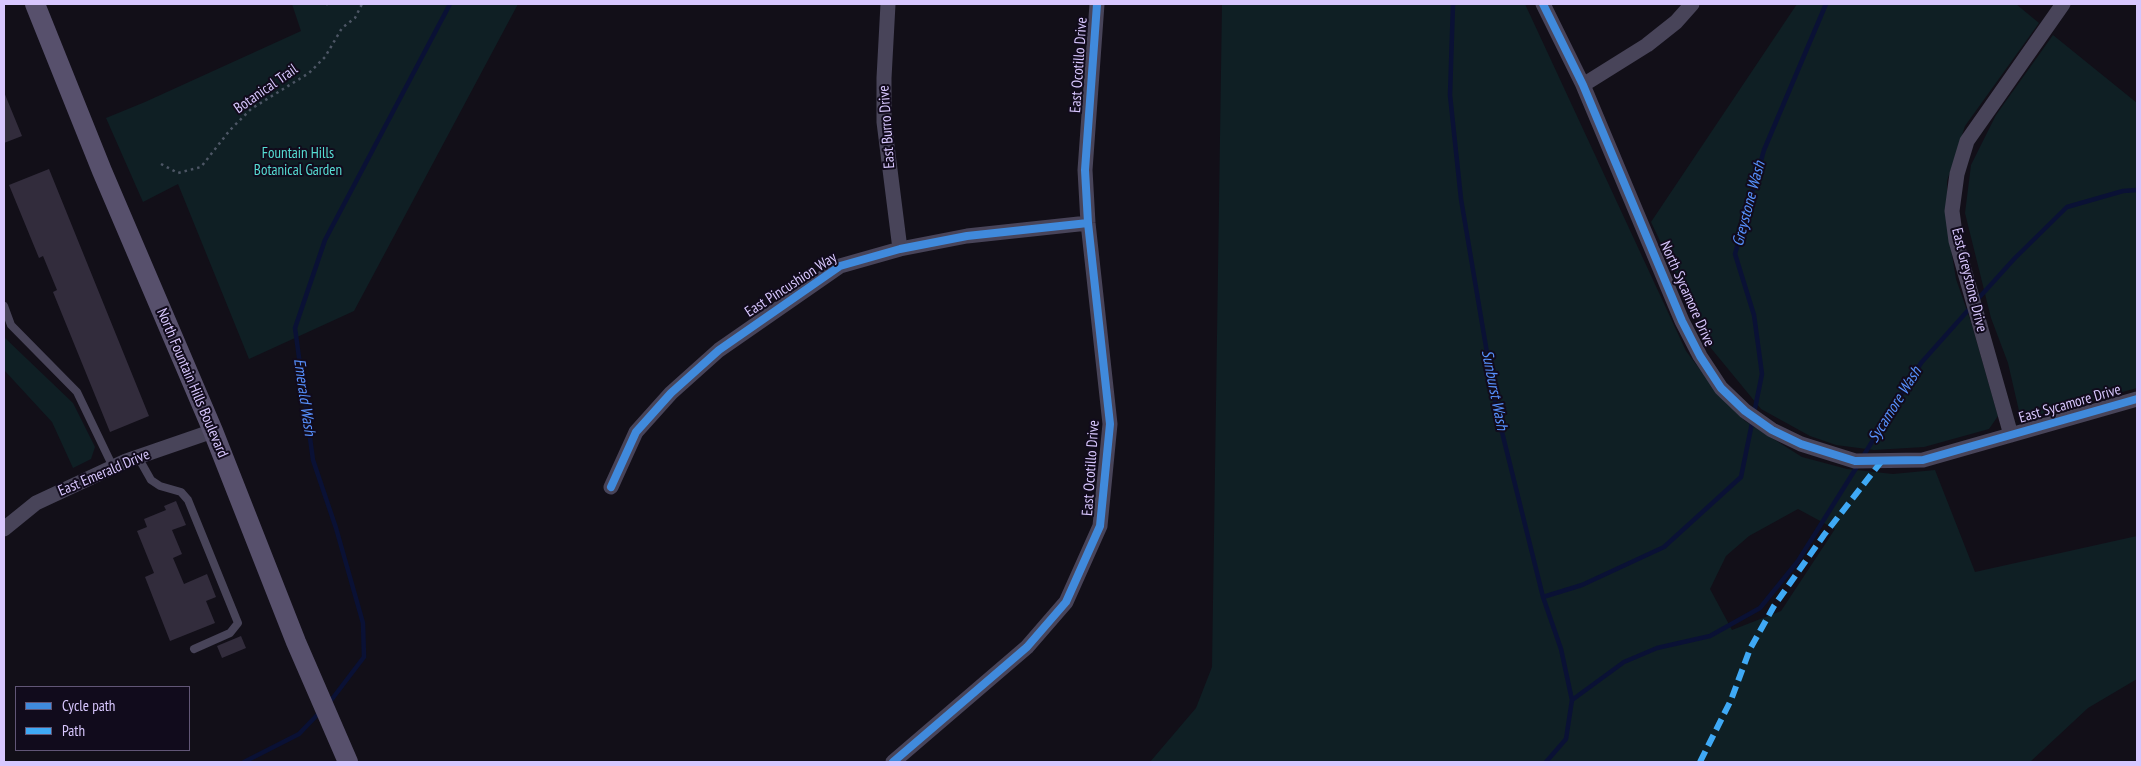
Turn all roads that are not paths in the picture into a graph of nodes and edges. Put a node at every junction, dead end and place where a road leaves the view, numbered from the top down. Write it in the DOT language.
graph roads {
  1 [pos="35,4"];
  2 [pos="888,4"];
  3 [pos="1097,4"];
  4 [pos="1543,4"];
  5 [pos="1692,4"];
  6 [pos="2063,4"];
  7 [pos="1584,85"];
  8 [pos="1088,223"];
  9 [pos="900,249"];
  10 [pos="4,306"];
  11 [pos="2137,399"];
  12 [pos="213,432"];
  13 [pos="2011,435"];
  14 [pos="138,457"];
  15 [pos="113,467"];
  16 [pos="611,487"];
  17 [pos="4,529"];
  18 [pos="194,649"];
  19 [pos="348,762"];
  20 [pos="893,762"];
  1 -- 12 [label="main road, North Fountain Hills Boulevard"];
  2 -- 9 [label="street, East Burro Drive"];
  3 -- 8 [label="street, East Ocotillo Drive"];
  4 -- 7 [label="street, North Sycamore Drive"];
  5 -- 7 [label="street"];
  6 -- 13 [label="street, East Greystone Drive"];
  7 -- 13 [label="street, North Sycamore Drive"];
  8 -- 9 [label="street, East Pincushion Way"];
  8 -- 20 [label="street, East Ocotillo Drive"];
  9 -- 16 [label="street, East Pincushion Way"];
  10 -- 15 [label="lane"];
  11 -- 13 [label="street, East Sycamore Drive"];
  12 -- 14 [label="street, East Emerald Drive"];
  12 -- 19 [label="main road, North Fountain Hills Boulevard"];
  14 -- 15 [label="street, East Emerald Drive"];
  14 -- 18 [label="lane"];
  15 -- 17 [label="street, East Emerald Drive"];
}
